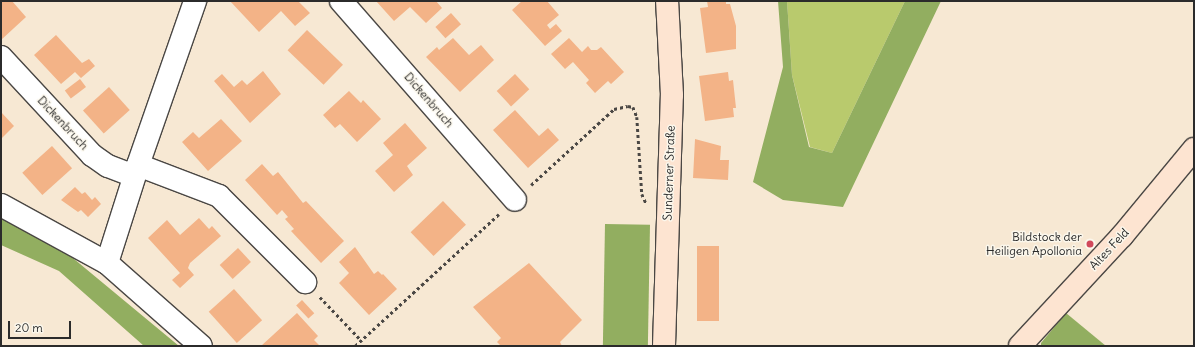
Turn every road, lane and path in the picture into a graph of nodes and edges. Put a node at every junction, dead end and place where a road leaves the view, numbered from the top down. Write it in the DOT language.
graph roads {
  1 [pos="195,1"];
  2 [pos="341,1"];
  3 [pos="667,1"];
  4 [pos="1,57"];
  5 [pos="1194,149"];
  6 [pos="136,170"];
  7 [pos="515,200"];
  8 [pos="1,205"];
  9 [pos="107,263"];
  10 [pos="305,282"];
  11 [pos="361,340"];
  12 [pos="201,346"];
  13 [pos="664,346"];
  14 [pos="1020,346"];
  1 -- 6 [label="street"];
  2 -- 7 [label="street, Dickenbruch"];
  3 -- 13 [label="main road, Sunderner Straße"];
  4 -- 6 [label="street, Dickenbruch"];
  5 -- 14 [label="main road, Altes Feld"];
  6 -- 9 [label="street"];
  6 -- 10 [label="street, Dickenbruch"];
  8 -- 9 [label="street"];
  9 -- 12 [label="street"];
  10 -- 11 [label="path"];
}
